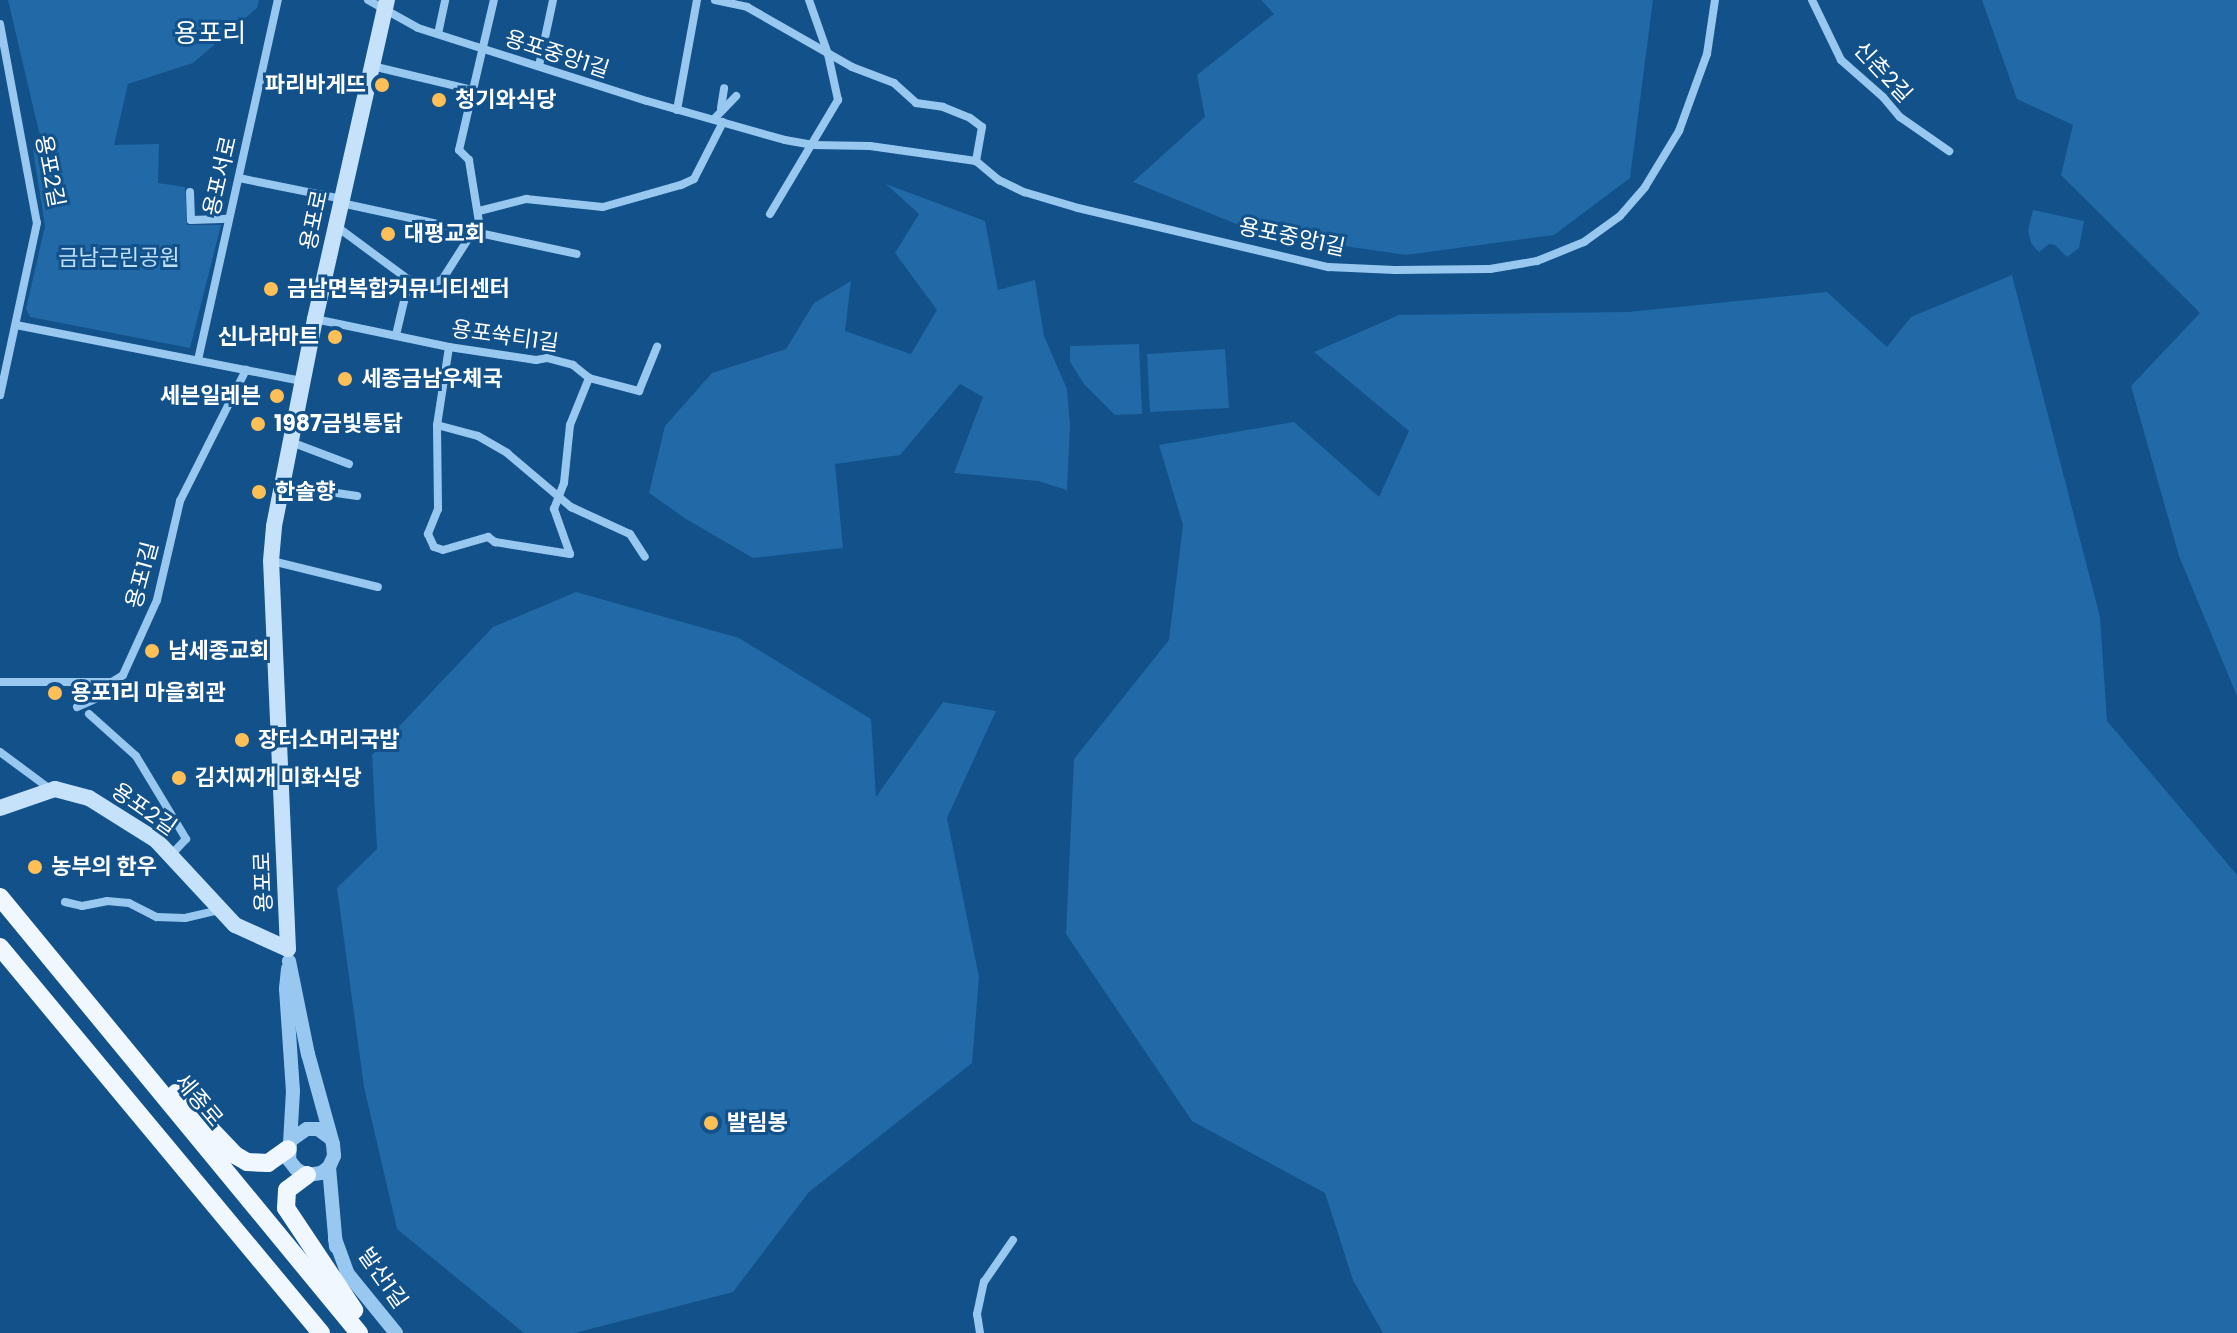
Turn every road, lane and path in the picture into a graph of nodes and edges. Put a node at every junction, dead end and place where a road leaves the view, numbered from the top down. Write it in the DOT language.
graph roads {
  1 [pos="278,0"];
  2 [pos="368,0"];
  3 [pos="445,0"];
  4 [pos="494,0"];
  5 [pos="553,0"];
  6 [pos="696,0"];
  7 [pos="715,0"];
  8 [pos="809,0"];
  9 [pos="1715,0"];
  10 [pos="1812,0"];
  11 [pos="744,2"];
  12 [pos="386,5"];
  13 [pos="0,24"];
  14 [pos="438,34"];
  15 [pos="482,49"];
  16 [pos="828,54"];
  17 [pos="372,66"];
  18 [pos="539,66"];
  19 [pos="724,88"];
  20 [pos="473,90"];
  21 [pos="736,96"];
  22 [pos="721,109"];
  23 [pos="677,110"];
  24 [pos="718,121"];
  25 [pos="812,145"];
  26 [pos="1949,151"];
  27 [pos="976,161"];
  28 [pos="239,178"];
  29 [pos="190,192"];
  30 [pos="341,201"];
  31 [pos="479,211"];
  32 [pos="770,214"];
  33 [pos="229,219"];
  34 [pos="336,226"];
  35 [pos="474,230"];
  36 [pos="577,254"];
  37 [pos="409,280"];
  38 [pos="315,319"];
  39 [pos="16,325"];
  40 [pos="396,335"];
  41 [pos="449,347"];
  42 [pos="657,347"];
  43 [pos="198,360"];
  44 [pos="246,370"];
  45 [pos="589,378"];
  46 [pos="303,381"];
  47 [pos="0,395"];
  48 [pos="437,425"];
  49 [pos="290,442"];
  50 [pos="349,464"];
  51 [pos="281,485"];
  52 [pos="557,495"];
  53 [pos="357,496"];
  54 [pos="645,557"];
  55 [pos="271,561"];
  56 [pos="378,587"];
  57 [pos="0,682"];
  58 [pos="112,682"];
  59 [pos="77,707"];
  60 [pos="89,714"];
  61 [pos="0,752"];
  62 [pos="50,790"];
  63 [pos="0,808"];
  64 [pos="171,855"];
  65 [pos="0,897"];
  66 [pos="65,902"];
  67 [pos="222,910"];
  68 [pos="0,947"];
  69 [pos="288,955"];
  70 [pos="83,997"];
  71 [pos="329,1137"];
  72 [pos="290,1145"];
  73 [pos="329,1167"];
  74 [pos="309,1175"];
  75 [pos="1013,1240"];
  76 [pos="336,1247"];
  77 [pos="321,1333"];
  78 [pos="359,1333"];
  79 [pos="368,1333"];
  80 [pos="396,1333"];
  81 [pos="980,1333"];
  1 -- 28 [label="street, 용포서로"];
  2 -- 12 [label="street"];
  3 -- 14 [label="street"];
  4 -- 15 [label="street"];
  5 -- 18 [label="street"];
  6 -- 23 [label="street"];
  7 -- 11 [label="street"];
  8 -- 16 [label="street"];
  9 -- 27 [label="street, 용포중앙1길"];
  10 -- 26 [label="street, 신촌2길"];
  11 -- 16 [label="street"];
  12 -- 14 [label="street, 용포중앙1길"];
  12 -- 17 [label="main road, 용포로"];
  13 -- 39 [label="street, 용포2길"];
  14 -- 15 [label="street, 용포중앙1길"];
  15 -- 18 [label="street, 용포중앙1길"];
  15 -- 20 [label="street"];
  16 -- 25 [label="street"];
  16 -- 27 [label="street"];
  17 -- 20 [label="street"];
  17 -- 30 [label="main road, 용포로"];
  18 -- 23 [label="street, 용포중앙1길"];
  19 -- 22 [label="street"];
  20 -- 31 [label="street"];
  21 -- 22 [label="street"];
  22 -- 24 [label="street"];
  23 -- 24 [label="street, 용포중앙1길"];
  24 -- 25 [label="street, 용포중앙1길"];
  24 -- 31 [label="street"];
  25 -- 27 [label="street, 용포중앙1길"];
  25 -- 32 [label="street"];
  28 -- 30 [label="street"];
  28 -- 33 [label="street, 용포서로"];
  29 -- 33 [label="street"];
  30 -- 34 [label="main road, 용포로"];
  30 -- 35 [label="street"];
  31 -- 35 [label="street"];
  33 -- 43 [label="street, 용포서로"];
  34 -- 37 [label="street"];
  34 -- 38 [label="main road, 용포로"];
  35 -- 36 [label="street"];
  35 -- 37 [label="street"];
  37 -- 40 [label="street"];
  38 -- 40 [label="street, 용포쑥티1길"];
  38 -- 46 [label="main road, 용포로"];
  39 -- 43 [label="street"];
  39 -- 47 [label="street, 용포2길"];
  40 -- 41 [label="street, 용포쑥티1길"];
  41 -- 45 [label="street, 용포쑥티1길"];
  41 -- 48 [label="street"];
  42 -- 45 [label="street, 용포쑥티1길"];
  43 -- 44 [label="street"];
  44 -- 46 [label="street"];
  44 -- 58 [label="street, 용포1길"];
  45 -- 52 [label="street"];
  46 -- 49 [label="main road, 용포로"];
  48 -- 52 [label="street"];
  48 -- 52 [label="street"];
  49 -- 50 [label="street"];
  49 -- 51 [label="main road, 용포로"];
  51 -- 53 [label="street"];
  51 -- 55 [label="main road, 용포로"];
  52 -- 54 [label="street"];
  55 -- 56 [label="street"];
  55 -- 69 [label="main road, 용포로"];
  57 -- 58 [label="street"];
  58 -- 59 [label="street, 용포1길"];
  60 -- 64 [label="street"];
  61 -- 62 [label="street, 용포2길"];
  62 -- 63 [label="main road"];
  62 -- 64 [label="main road, 용포2길"];
  64 -- 67 [label="main road, 용포2길"];
  65 -- 70 [label="highway, 세종로"];
  66 -- 67 [label="street"];
  67 -- 69 [label="main road, 용포2길"];
  68 -- 77 [label="highway"];
  69 -- 71 [label="street"];
  69 -- 72 [label="street"];
  70 -- 72 [label="highway"];
  70 -- 78 [label="highway, 세종로"];
  71 -- 72 [label="street"];
  71 -- 73 [label="street"];
  72 -- 74 [label="street"];
  73 -- 74 [label="street"];
  73 -- 76 [label="street"];
  74 -- 76 [label="street"];
  74 -- 79 [label="highway"];
  75 -- 81 [label="street"];
  76 -- 80 [label="street, 발산1길"];
}
